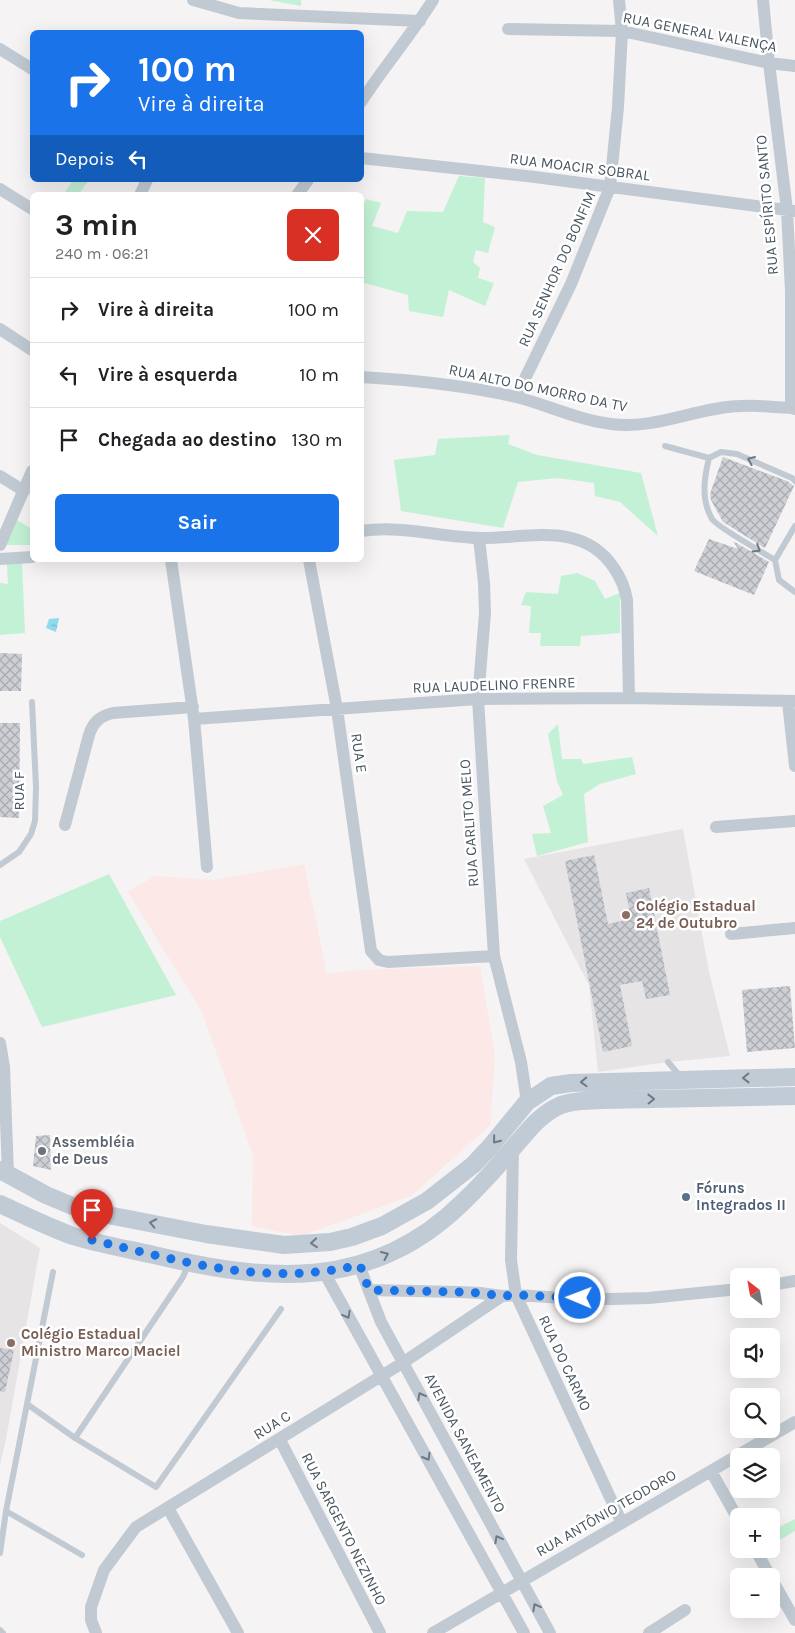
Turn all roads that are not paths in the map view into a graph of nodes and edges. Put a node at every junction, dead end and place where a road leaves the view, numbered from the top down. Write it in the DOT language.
graph roads {
  1 [pos="194,0"];
  2 [pos="433,0"];
  3 [pos="619,0"];
  4 [pos="763,0"];
  5 [pos="420,21"];
  6 [pos="508,29"];
  7 [pos="622,31"];
  8 [pos="0,49"];
  9 [pos="769,63"];
  10 [pos="795,66"];
  11 [pos="30,68"];
  12 [pos="364,98"];
  13 [pos="364,158"];
  14 [pos="610,187"];
  15 [pos="0,189"];
  16 [pos="30,208"];
  17 [pos="791,210"];
  18 [pos="0,329"];
  19 [pos="30,349"];
  20 [pos="364,377"];
  21 [pos="516,397"];
  22 [pos="794,410"];
  23 [pos="665,446"];
  24 [pos="709,458"];
  25 [pos="0,476"];
  26 [pos="30,476"];
  27 [pos="795,481"];
  28 [pos="24,490"];
  29 [pos="795,526"];
  30 [pos="364,531"];
  31 [pos="479,538"];
  32 [pos="0,544"];
  33 [pos="30,557"];
  34 [pos="0,559"];
  35 [pos="775,560"];
  36 [pos="171,562"];
  37 [pos="309,562"];
  38 [pos="795,592"];
  39 [pos="629,698"];
  40 [pos="478,699"];
  41 [pos="32,702"];
  42 [pos="791,702"];
  43 [pos="337,709"];
  44 [pos="194,713"];
  45 [pos="795,766"];
  46 [pos="795,821"];
  47 [pos="65,825"];
  48 [pos="716,827"];
  49 [pos="0,865"];
  50 [pos="207,867"];
  51 [pos="795,928"];
  52 [pos="731,934"];
  53 [pos="494,956"];
  54 [pos="0,1043"];
  55 [pos="668,1062"];
  56 [pos="795,1077"];
  57 [pos="682,1079"];
  58 [pos="795,1096"];
  59 [pos="527,1102"];
  60 [pos="513,1148"];
  61 [pos="4,1172"];
  62 [pos="46,1196"];
  63 [pos="0,1204"];
  64 [pos="82,1210"];
  65 [pos="32,1220"];
  66 [pos="73,1236"];
  67 [pos="189,1263"];
  68 [pos="360,1265"];
  69 [pos="53,1272"];
  70 [pos="324,1272"];
  71 [pos="795,1282"];
  72 [pos="780,1284"];
  73 [pos="369,1290"];
  74 [pos="730,1290"];
  75 [pos="516,1295"];
  76 [pos="502,1296"];
  77 [pos="281,1310"];
  78 [pos="404,1362"];
  79 [pos="381,1376"];
  80 [pos="27,1404"];
  81 [pos="795,1422"];
  82 [pos="75,1438"];
  83 [pos="280,1440"];
  84 [pos="457,1464"];
  85 [pos="711,1471"];
  86 [pos="437,1475"];
  87 [pos="168,1508"];
  88 [pos="732,1508"];
  89 [pos="6,1511"];
  90 [pos="622,1522"];
  91 [pos="0,1553"];
  92 [pos="82,1555"];
  93 [pos="522,1582"];
  94 [pos="502,1593"];
  95 [pos="780,1593"];
  96 [pos="685,1610"];
  97 [pos="795,1620"];
  98 [pos="0,1630"];
  99 [pos="3,1633"];
  100 [pos="96,1633"];
  101 [pos="238,1633"];
  102 [pos="380,1633"];
  103 [pos="433,1633"];
  104 [pos="524,1633"];
  105 [pos="550,1633"];
  106 [pos="650,1633"];
  1 -- 5 [label="street"];
  2 -- 5 [label="street"];
  3 -- 7 [label="street, RUA SENHOR DO BONFIM"];
  4 -- 9 [label="street, RUA ESPÍRITO SANTO"];
  5 -- 12 [label="street"];
  6 -- 7 [label="street, RUA GENERAL VALENÇA"];
  7 -- 9 [label="street, RUA GENERAL VALENÇA"];
  7 -- 14 [label="street, RUA SENHOR DO BONFIM"];
  8 -- 11 [label="street"];
  9 -- 10 [label="street, RUA GENERAL VALENÇA"];
  9 -- 17 [label="street, RUA ESPÍRITO SANTO"];
  13 -- 14 [label="street, RUA MOACIR SOBRAL"];
  14 -- 17 [label="street, RUA MOACIR SOBRAL"];
  14 -- 21 [label="street, RUA SENHOR DO BONFIM"];
  15 -- 16 [label="street"];
  17 -- 22 [label="street, RUA ESPÍRITO SANTO"];
  18 -- 19 [label="street"];
  20 -- 21 [label="street, RUA ALTO DO MORRO DA TV"];
  21 -- 22 [label="street, RUA ALTO DO MORRO DA TV"];
  23 -- 24 [label="lane"];
  27 -- 24 [label="lane, one-way"];
  24 -- 35 [label="lane, one-way"];
  25 -- 28 [label="street"];
  26 -- 28 [label="street"];
  28 -- 32 [label="street"];
  29 -- 35 [label="lane"];
  30 -- 31 [label="street"];
  31 -- 39 [label="street"];
  31 -- 40 [label="street, RUA CARLITO MELO"];
  33 -- 34 [label="street"];
  35 -- 38 [label="lane"];
  36 -- 44 [label="street"];
  37 -- 43 [label="street, RUA E"];
  39 -- 40 [label="street, RUA LAUDELINO FRENRE"];
  39 -- 42 [label="street, RUA LAUDELINO FRENRE"];
  40 -- 43 [label="street, RUA LAUDELINO FRENRE"];
  40 -- 53 [label="street, RUA CARLITO MELO"];
  41 -- 49 [label="lane, RUA F"];
  42 -- 45 [label="street"];
  43 -- 44 [label="street, RUA LAUDELINO FRENRE"];
  43 -- 53 [label="street, RUA E"];
  44 -- 47 [label="street, RUA LAUDELINO FRENRE"];
  44 -- 50 [label="street"];
  46 -- 48 [label="street"];
  51 -- 52 [label="street"];
  53 -- 59 [label="street, RUA CARLITO MELO"];
  54 -- 61 [label="street"];
  55 -- 57 [label="lane"];
  56 -- 57 [label="main road, one-way"];
  57 -- 59 [label="main road, one-way"];
  60 -- 58 [label="main road, one-way"];
  59 -- 64 [label="main road, one-way"];
  68 -- 60 [label="main road, one-way"];
  60 -- 75 [label="street, RUA DO CARMO"];
  61 -- 62 [label="main road"];
  62 -- 64 [label="main road"];
  62 -- 65 [label="main road"];
  63 -- 65 [label="main road"];
  64 -- 66 [label="main road"];
  65 -- 66 [label="main road"];
  66 -- 67 [label="main road"];
  67 -- 70 [label="main road"];
  67 -- 82 [label="lane"];
  68 -- 70 [label="main road"];
  68 -- 73 [label="street, AVENIDA SANEAMENTO"];
  69 -- 80 [label="lane"];
  70 -- 79 [label="street, one-way"];
  71 -- 72 [label="street"];
  73 -- 76 [label="street"];
  73 -- 78 [label="street, AVENIDA SANEAMENTO"];
  74 -- 75 [label="street"];
  75 -- 76 [label="street"];
  75 -- 90 [label="street, RUA DO CARMO"];
  76 -- 78 [label="street, RUA C"];
  77 -- 82 [label="lane"];
  78 -- 79 [label="street, RUA C"];
  84 -- 78 [label="street, AVENIDA SANEAMENTO, one-way"];
  79 -- 83 [label="street, RUA C"];
  79 -- 86 [label="street, one-way"];
  80 -- 82 [label="lane"];
  80 -- 89 [label="lane"];
  81 -- 85 [label="street, RUA ANTÔNIO TEODORO"];
  83 -- 87 [label="street, RUA C"];
  83 -- 102 [label="street, RUA SARGENTO NEZINHO"];
  84 -- 86 [label="street"];
  93 -- 84 [label="street, AVENIDA SANEAMENTO, one-way"];
  85 -- 88 [label="street"];
  85 -- 90 [label="street, RUA ANTÔNIO TEODORO"];
  86 -- 94 [label="street"];
  87 -- 100 [label="street, RUA C"];
  87 -- 101 [label="street"];
  89 -- 91 [label="lane"];
  89 -- 92 [label="lane"];
  90 -- 93 [label="street, RUA ANTÔNIO TEODORO"];
  93 -- 94 [label="street, RUA ANTÔNIO TEODORO"];
  105 -- 93 [label="street, AVENIDA SANEAMENTO, one-way"];
  94 -- 103 [label="street, RUA ANTÔNIO TEODORO"];
  94 -- 104 [label="street"];
  95 -- 97 [label="street"];
  96 -- 106 [label="street"];
  98 -- 99 [label="lane"];
}
